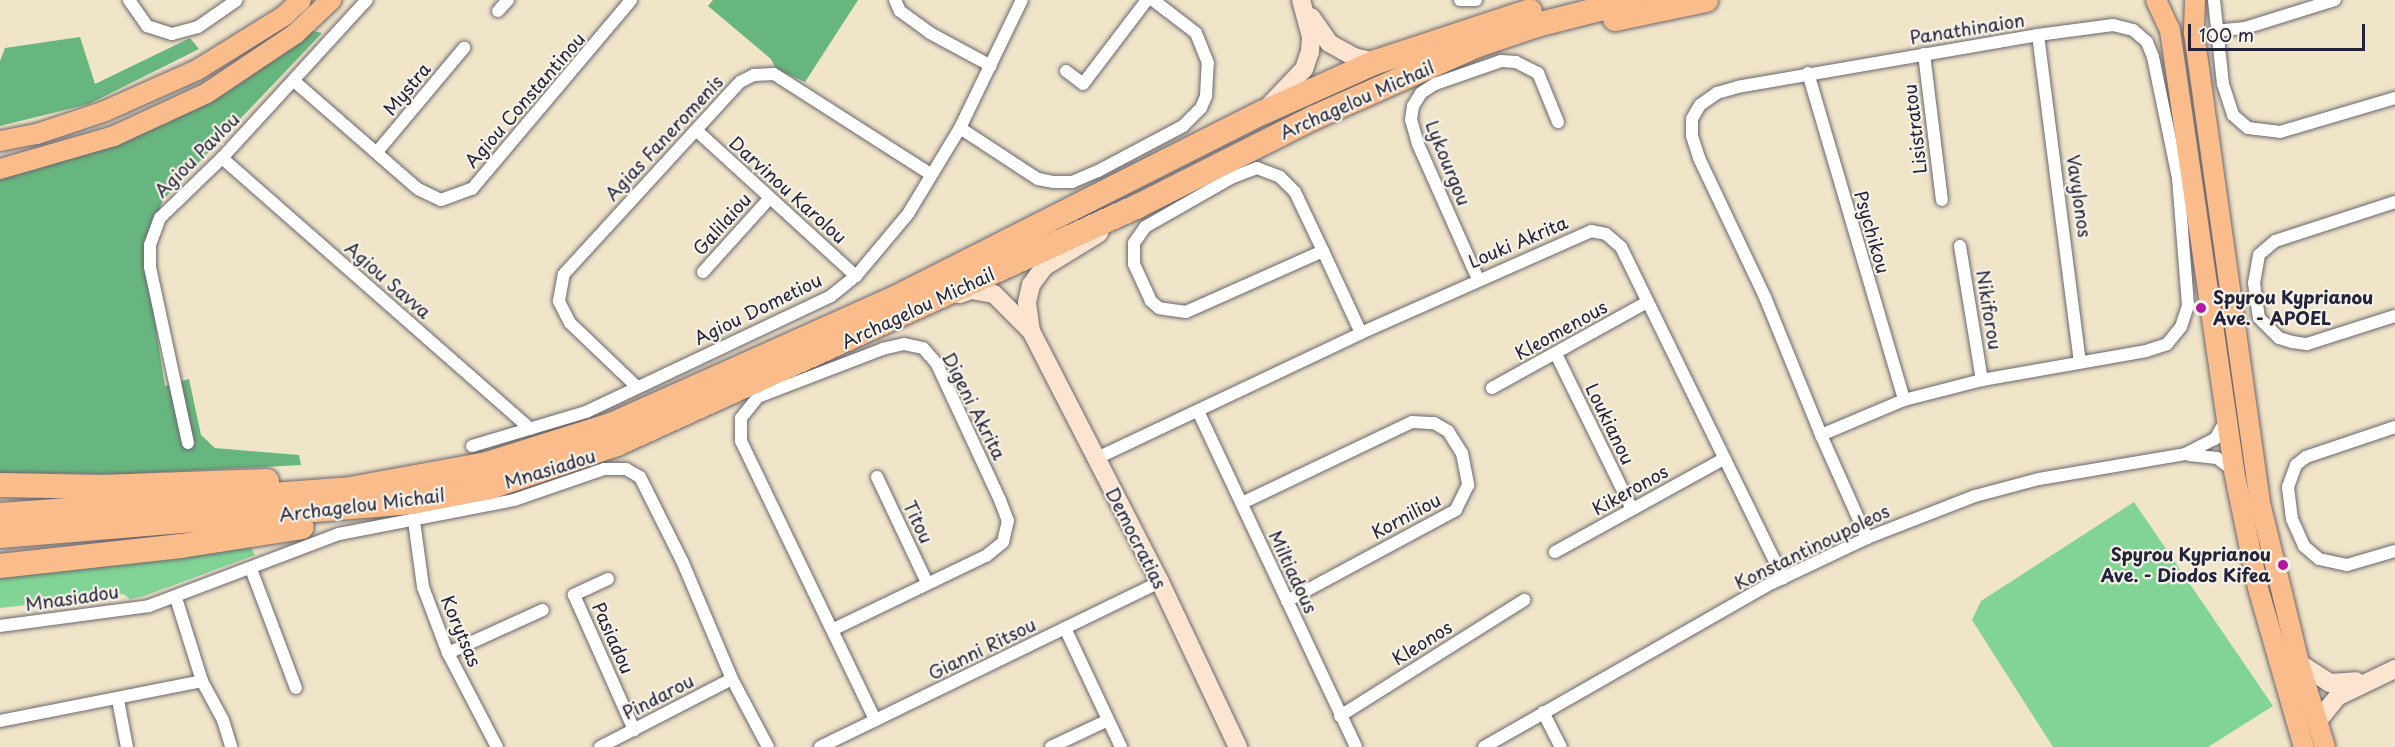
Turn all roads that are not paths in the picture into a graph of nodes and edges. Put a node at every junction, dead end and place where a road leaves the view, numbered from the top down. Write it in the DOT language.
graph roads {
  1 [pos="129,0"];
  2 [pos="237,0"];
  3 [pos="302,0"];
  4 [pos="331,0"];
  5 [pos="367,0"];
  6 [pos="508,0"];
  7 [pos="631,0"];
  8 [pos="895,0"];
  9 [pos="1022,0"];
  10 [pos="1147,0"];
  11 [pos="1153,0"];
  12 [pos="1301,0"];
  13 [pos="1460,0"];
  14 [pos="1476,0"];
  15 [pos="1529,0"];
  16 [pos="1569,0"];
  17 [pos="1635,0"];
  18 [pos="1706,0"];
  19 [pos="2156,0"];
  20 [pos="2195,0"];
  21 [pos="2214,0"];
  22 [pos="2335,0"];
  23 [pos="498,11"];
  24 [pos="2215,31"];
  25 [pos="2038,35"];
  26 [pos="1434,41"];
  27 [pos="464,48"];
  28 [pos="1924,54"];
  29 [pos="1376,62"];
  30 [pos="991,66"];
  31 [pos="1066,71"];
  32 [pos="1418,71"];
  33 [pos="1808,73"];
  34 [pos="294,81"];
  35 [pos="2395,98"];
  36 [pos="1262,113"];
  37 [pos="1558,122"];
  38 [pos="960,128"];
  39 [pos="696,130"];
  40 [pos="0,141"];
  41 [pos="377,153"];
  42 [pos="222,158"];
  43 [pos="0,170"];
  44 [pos="929,174"];
  45 [pos="768,200"];
  46 [pos="1942,200"];
  47 [pos="2395,202"];
  48 [pos="1138,206"];
  49 [pos="1960,246"];
  50 [pos="1323,251"];
  51 [pos="703,272"];
  52 [pos="856,276"];
  53 [pos="1478,279"];
  54 [pos="925,299"];
  55 [pos="1647,302"];
  56 [pos="2395,316"];
  57 [pos="856,326"];
  58 [pos="1031,331"];
  59 [pos="1361,333"];
  60 [pos="1556,354"];
  61 [pos="2080,361"];
  62 [pos="1982,380"];
  63 [pos="636,386"];
  64 [pos="1492,388"];
  65 [pos="1904,400"];
  66 [pos="1198,411"];
  67 [pos="2226,415"];
  68 [pos="2395,427"];
  69 [pos="530,429"];
  70 [pos="1821,435"];
  71 [pos="188,443"];
  72 [pos="472,446"];
  73 [pos="2185,454"];
  74 [pos="1095,459"];
  75 [pos="1722,459"];
  76 [pos="2234,471"];
  77 [pos="877,477"];
  78 [pos="415,478"];
  79 [pos="0,485"];
  80 [pos="1242,503"];
  81 [pos="1632,509"];
  82 [pos="413,512"];
  83 [pos="176,514"];
  84 [pos="0,515"];
  85 [pos="0,536"];
  86 [pos="1867,538"];
  87 [pos="1555,552"];
  88 [pos="2395,552"];
  89 [pos="0,566"];
  90 [pos="251,569"];
  91 [pos="1783,578"];
  92 [pos="608,579"];
  93 [pos="1160,582"];
  94 [pos="927,583"];
  95 [pos="176,598"];
  96 [pos="1524,600"];
  97 [pos="1287,601"];
  98 [pos="543,610"];
  99 [pos="0,626"];
  100 [pos="1065,628"];
  101 [pos="834,629"];
  102 [pos="448,653"];
  103 [pos="2299,663"];
  104 [pos="2387,673"];
  105 [pos="732,679"];
  106 [pos="202,681"];
  107 [pos="296,688"];
  108 [pos="118,700"];
  109 [pos="1543,712"];
  110 [pos="1340,716"];
  111 [pos="875,720"];
  112 [pos="1108,720"];
  113 [pos="0,721"];
  114 [pos="2317,722"];
  115 [pos="634,730"];
  116 [pos="127,747"];
  117 [pos="231,747"];
  118 [pos="497,747"];
  119 [pos="600,747"];
  120 [pos="768,747"];
  121 [pos="820,747"];
  122 [pos="1051,747"];
  123 [pos="1121,747"];
  124 [pos="1238,747"];
  125 [pos="1356,747"];
  126 [pos="1484,747"];
  127 [pos="1561,747"];
  128 [pos="2304,747"];
  129 [pos="2325,747"];
  1 -- 2 [label="street"];
  3 -- 40 [label="main road"];
  4 -- 43 [label="main road"];
  5 -- 34 [label="street, Agiou Pavlou"];
  6 -- 23 [label="street"];
  7 -- 41 [label="street, Agiou Constantinou"];
  8 -- 30 [label="street"];
  9 -- 30 [label="street, Agiou Dometiou"];
  10 -- 31 [label="street"];
  11 -- 38 [label="street"];
  12 -- 29 [label="street"];
  12 -- 36 [label="street"];
  13 -- 14 [label="street"];
  15 -- 26 [label="highway"];
  16 -- 26 [label="highway, Archagelou Michail"];
  17 -- 32 [label="highway, Archagelou Michail"];
  18 -- 32 [label="highway"];
  19 -- 67 [label="main road"];
  20 -- 103 [label="main road"];
  21 -- 24 [label="street"];
  22 -- 24 [label="street"];
  24 -- 35 [label="street"];
  25 -- 28 [label="street, Panathinaion"];
  25 -- 61 [label="street, Vavylonos"];
  25 -- 61 [label="street, Panathinaion"];
  26 -- 29 [label="highway, Archagelou Michail"];
  27 -- 41 [label="street, Mystra"];
  28 -- 33 [label="street, Panathinaion"];
  28 -- 46 [label="street, Lisistratou"];
  29 -- 36 [label="highway, Archagelou Michail"];
  30 -- 38 [label="street, Agiou Dometiou"];
  32 -- 48 [label="highway, Archagelou Michail"];
  33 -- 65 [label="street, Psychikou"];
  33 -- 70 [label="street, Panathinaion"];
  34 -- 41 [label="street, Agiou Constantinou"];
  34 -- 42 [label="street, Agiou Pavlou"];
  36 -- 54 [label="highway, Archagelou Michail"];
  37 -- 53 [label="street, Lykourgou"];
  38 -- 44 [label="street, Agiou Dometiou"];
  39 -- 44 [label="street, Agias Faneromenis"];
  39 -- 45 [label="street, Darvinou Karolou"];
  39 -- 63 [label="street, Agias Faneromenis"];
  42 -- 69 [label="street, Agiou Savva"];
  42 -- 71 [label="street, Agiou Pavlou"];
  44 -- 52 [label="street, Agiou Dometiou"];
  45 -- 51 [label="street, Galilaiou"];
  45 -- 52 [label="street, Darvinou Karolou"];
  47 -- 56 [label="street"];
  48 -- 54 [label="highway, Archagelou Michail"];
  48 -- 58 [label="street, Democratias"];
  49 -- 62 [label="street, Nikiforou"];
  50 -- 50 [label="street"];
  50 -- 59 [label="street"];
  52 -- 63 [label="street, Agiou Dometiou"];
  53 -- 55 [label="street, Louki Akrita"];
  53 -- 59 [label="street, Louki Akrita"];
  54 -- 57 [label="highway, Archagelou Michail"];
  54 -- 57 [label="highway, Archagelou Michail"];
  54 -- 58 [label="street, Democratias"];
  55 -- 60 [label="street, Kleomenous"];
  55 -- 75 [label="street, Louki Akrita"];
  57 -- 78 [label="highway, Archagelou Michail"];
  57 -- 82 [label="highway, Archagelou Michail"];
  58 -- 74 [label="street, Democratias"];
  59 -- 66 [label="street, Louki Akrita"];
  60 -- 64 [label="street, Kleomenous"];
  60 -- 81 [label="street, Loukianou"];
  61 -- 62 [label="street, Panathinaion"];
  62 -- 65 [label="street, Panathinaion"];
  63 -- 69 [label="street, Agiou Dometiou"];
  65 -- 70 [label="street, Panathinaion"];
  66 -- 74 [label="street, Louki Akrita"];
  66 -- 80 [label="street, Miltiadous"];
  67 -- 73 [label="street, Konstantinoupoleos"];
  67 -- 76 [label="main road"];
  68 -- 88 [label="street"];
  69 -- 72 [label="street, Agiou Dometiou"];
  70 -- 86 [label="street, Panathinaion"];
  73 -- 76 [label="street, Konstantinoupoleos"];
  73 -- 86 [label="street, Konstantinoupoleos"];
  74 -- 93 [label="street, Democratias"];
  75 -- 81 [label="street, Kikeronos"];
  75 -- 91 [label="street, Louki Akrita"];
  76 -- 128 [label="main road"];
  77 -- 94 [label="street, Titou"];
  78 -- 79 [label="highway"];
  78 -- 83 [label="highway, Archagelou Michail"];
  80 -- 97 [label="street, Miltiadous"];
  80 -- 97 [label="street, Korniliou"];
  81 -- 87 [label="street, Kikeronos"];
  82 -- 83 [label="highway, Archagelou Michail"];
  82 -- 89 [label="highway"];
  82 -- 90 [label="street, Mnasiadou"];
  82 -- 102 [label="street, Korytsas"];
  82 -- 105 [label="street, Mnasiadou"];
  83 -- 84 [label="highway"];
  83 -- 85 [label="highway"];
  86 -- 91 [label="street, Konstantinoupoleos"];
  90 -- 95 [label="street, Mnasiadou"];
  90 -- 107 [label="street"];
  91 -- 109 [label="street, Konstantinoupoleos"];
  92 -- 115 [label="street, Pasiadou"];
  93 -- 100 [label="street, Gianni Ritsou"];
  93 -- 124 [label="street, Democratias"];
  94 -- 101 [label="street, Digeni Akrita"];
  94 -- 101 [label="street, Digeni Akrita"];
  95 -- 99 [label="street, Mnasiadou"];
  95 -- 106 [label="street"];
  96 -- 110 [label="street, Kleonos"];
  97 -- 110 [label="street, Miltiadous"];
  98 -- 102 [label="street"];
  100 -- 111 [label="street, Gianni Ritsou"];
  100 -- 112 [label="street"];
  101 -- 111 [label="street, Digeni Akrita"];
  102 -- 118 [label="street, Korytsas"];
  103 -- 104 [label="street"];
  103 -- 114 [label="main road"];
  104 -- 114 [label="street"];
  105 -- 115 [label="street, Pindarou"];
  105 -- 120 [label="street, Mnasiadou"];
  106 -- 108 [label="street"];
  106 -- 117 [label="street"];
  108 -- 113 [label="street"];
  108 -- 116 [label="street"];
  109 -- 126 [label="street, Konstantinoupoleos"];
  109 -- 127 [label="street"];
  110 -- 125 [label="street, Miltiadous"];
  111 -- 121 [label="street, Gianni Ritsou"];
  112 -- 122 [label="street"];
  112 -- 123 [label="street"];
  114 -- 129 [label="main road"];
  115 -- 119 [label="street, Pindarou"];
}
